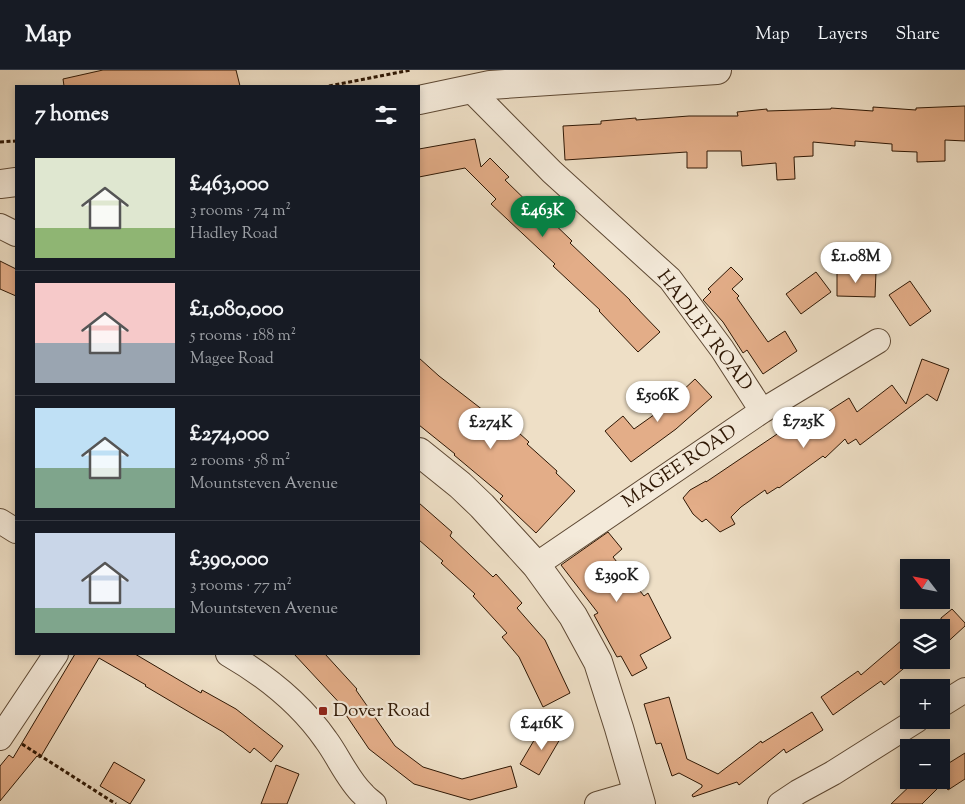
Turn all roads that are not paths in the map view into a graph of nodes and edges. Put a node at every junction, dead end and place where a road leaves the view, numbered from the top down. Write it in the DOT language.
graph roads {
  1 [pos="717,70"];
  2 [pos="470,89"];
  3 [pos="420,100"];
  4 [pos="15,182"];
  5 [pos="0,184"];
  6 [pos="0,226"];
  7 [pos="15,234"];
  8 [pos="878,340"];
  9 [pos="762,411"];
  10 [pos="420,453"];
  11 [pos="0,521"];
  12 [pos="15,530"];
  13 [pos="536,565"];
  14 [pos="55,655"];
  15 [pos="230,655"];
  16 [pos="965,690"];
  17 [pos="950,699"];
  18 [pos="903,729"];
  19 [pos="2,735"];
  20 [pos="640,798"];
  21 [pos="374,804"];
  22 [pos="597,804"];
  23 [pos="780,804"];
  1 -- 2 [label="street"];
  2 -- 3 [label="street"];
  2 -- 9 [label="street, HADLEY ROAD"];
  4 -- 5 [label="street"];
  6 -- 7 [label="street"];
  8 -- 9 [label="street, MAGEE ROAD"];
  9 -- 13 [label="street, MAGEE ROAD"];
  10 -- 13 [label="street"];
  11 -- 12 [label="street"];
  13 -- 20 [label="street"];
  14 -- 19 [label="street"];
  15 -- 21 [label="street"];
  16 -- 17 [label="street"];
  18 -- 23 [label="street"];
  20 -- 22 [label="street"];
}
